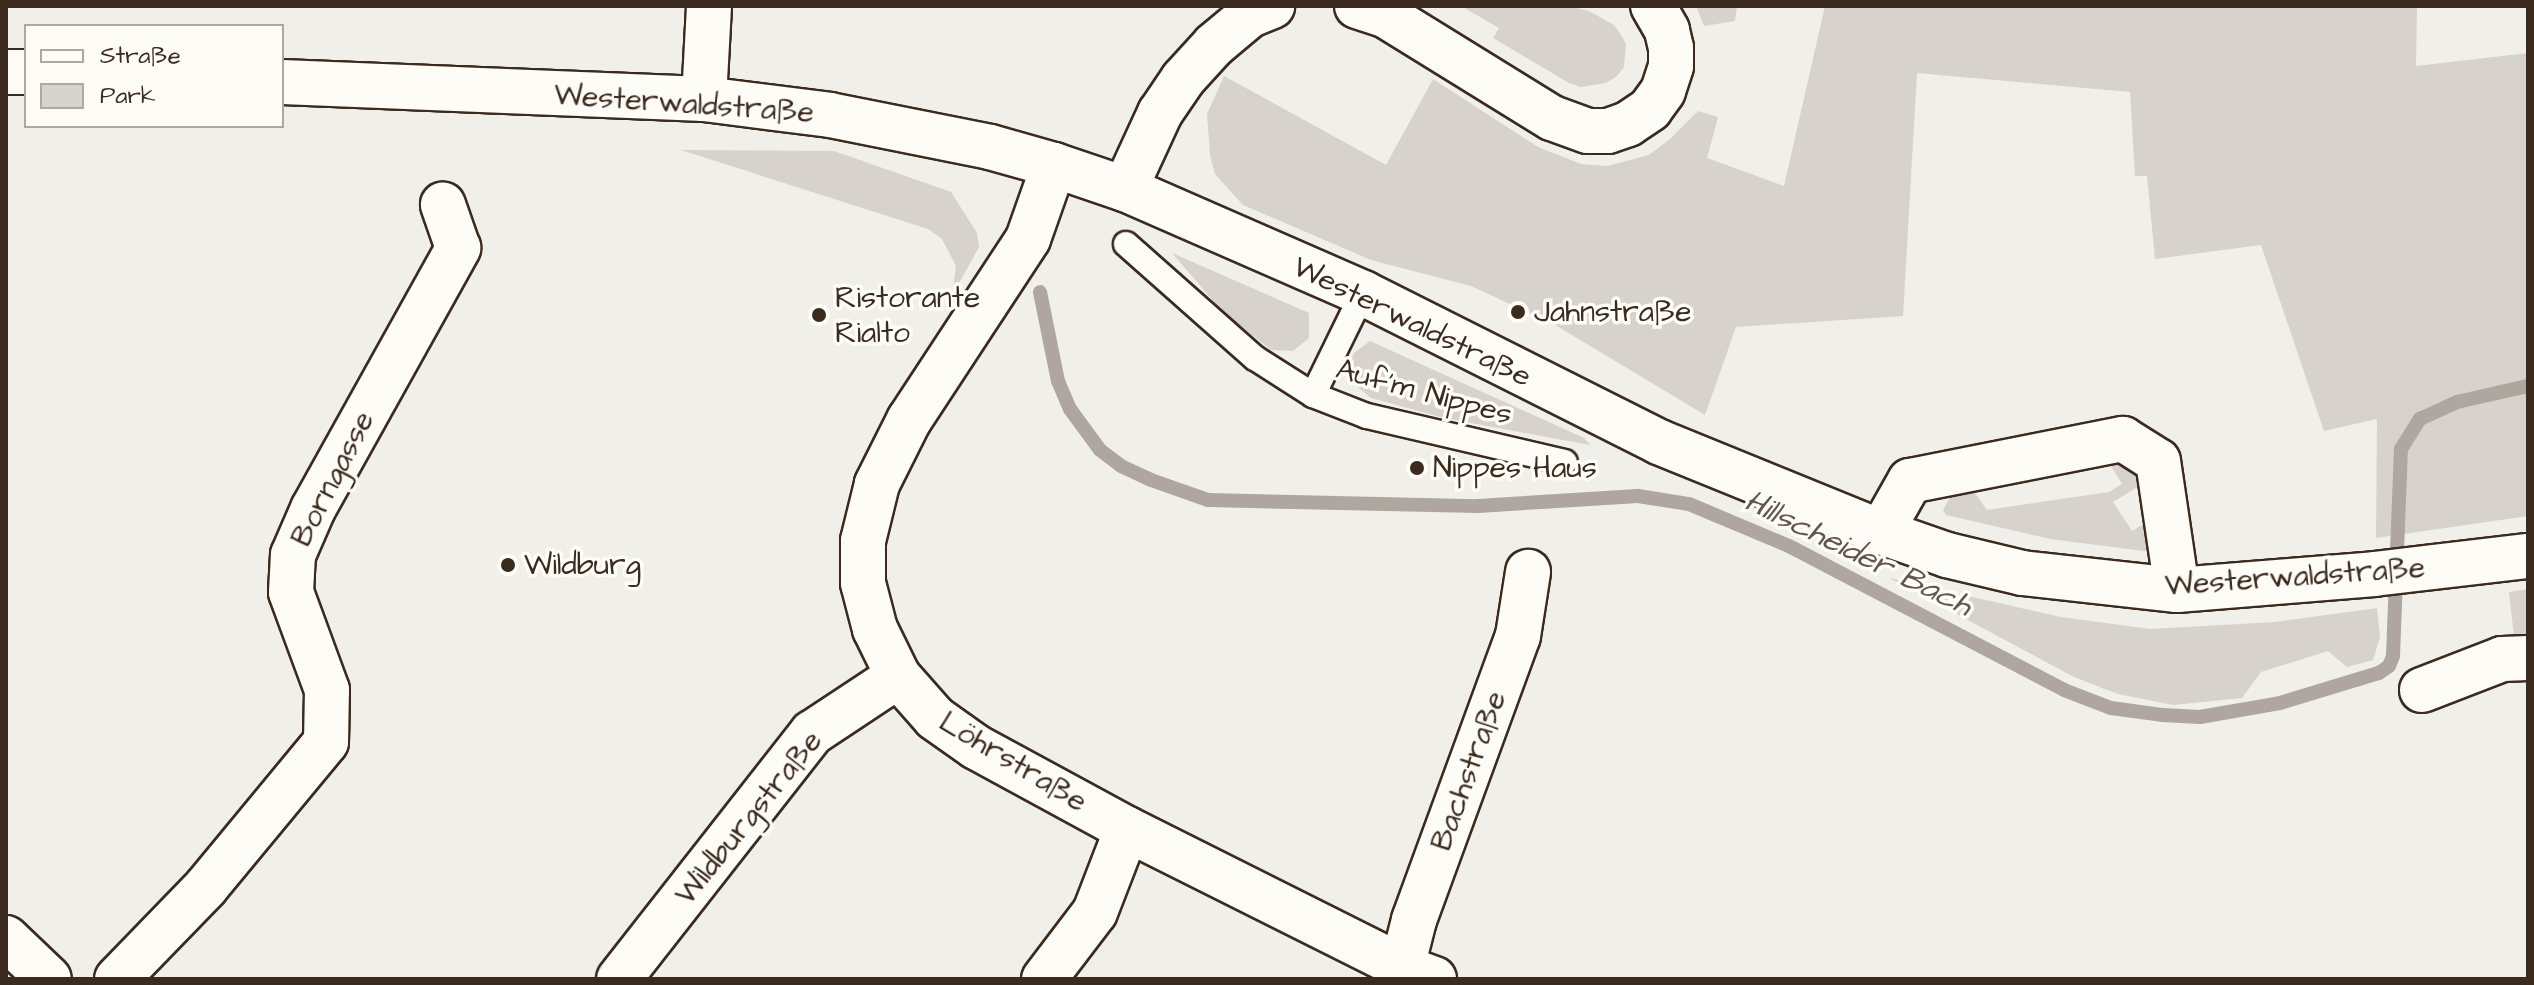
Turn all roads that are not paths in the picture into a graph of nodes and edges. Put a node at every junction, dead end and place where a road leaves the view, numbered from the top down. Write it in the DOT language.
graph roads {
  1 [pos="709,6"];
  2 [pos="1272,6"];
  3 [pos="1357,6"];
  4 [pos="1653,6"];
  5 [pos="284,82"];
  6 [pos="704,99"];
  7 [pos="1054,165"];
  8 [pos="1125,189"];
  9 [pos="443,205"];
  10 [pos="1126,244"];
  11 [pos="1363,293"];
  12 [pos="1313,395"];
  13 [pos="1565,462"];
  14 [pos="1881,532"];
  15 [pos="2528,556"];
  16 [pos="1528,572"];
  17 [pos="2177,590"];
  18 [pos="2528,658"];
  19 [pos="898,676"];
  20 [pos="2422,690"];
  21 [pos="1127,829"];
  22 [pos="6,938"];
  23 [pos="1412,975"];
  24 [pos="49,979"];
  25 [pos="117,979"];
  26 [pos="619,979"];
  27 [pos="1044,979"];
  1 -- 6 [label="street"];
  2 -- 8 [label="street"];
  3 -- 4 [label="street"];
  5 -- 6 [label="street, Westerwaldstraße"];
  6 -- 7 [label="street, Westerwaldstraße"];
  7 -- 8 [label="street, Westerwaldstraße"];
  7 -- 19 [label="street, Löhrstraße"];
  8 -- 11 [label="street, Westerwaldstraße"];
  9 -- 25 [label="street, Borngasse"];
  10 -- 12 [label="lane, Auf'm Nippes"];
  11 -- 12 [label="lane, Auf'm Nippes"];
  11 -- 14 [label="street, Westerwaldstraße"];
  12 -- 13 [label="lane, Auf'm Nippes"];
  14 -- 17 [label="street, Westerwaldstraße"];
  14 -- 17 [label="street"];
  15 -- 17 [label="street, Westerwaldstraße"];
  16 -- 23 [label="street, Bachstraße"];
  18 -- 20 [label="street"];
  19 -- 21 [label="street, Löhrstraße"];
  19 -- 26 [label="street, Wildburgstraße"];
  21 -- 23 [label="street, Löhrstraße"];
  21 -- 27 [label="street"];
  22 -- 24 [label="street"];
}
